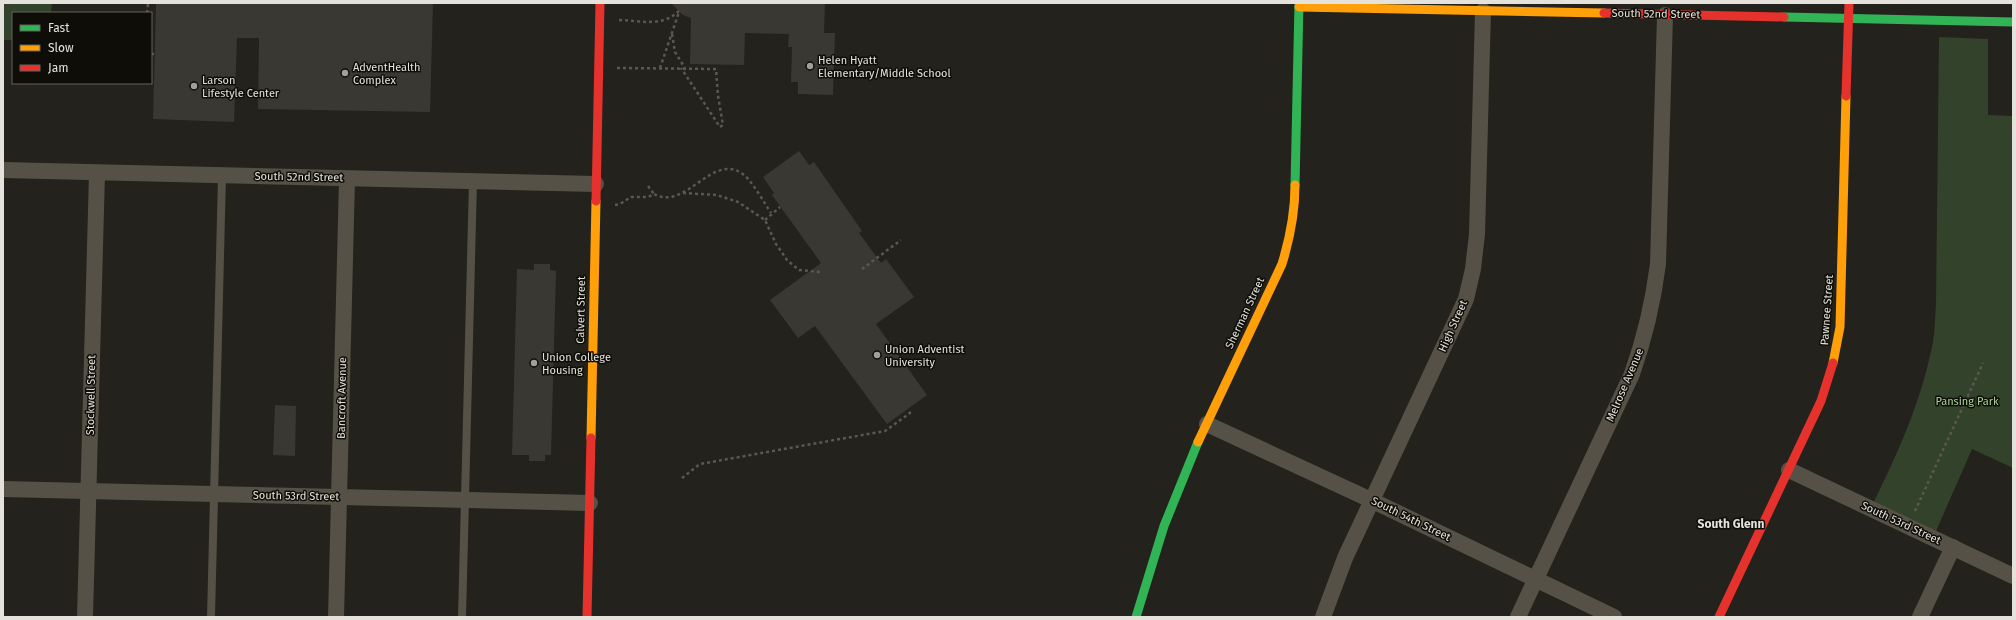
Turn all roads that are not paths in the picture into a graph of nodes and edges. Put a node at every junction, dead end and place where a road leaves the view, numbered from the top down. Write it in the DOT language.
graph roads {
  1 [pos="600,3"];
  2 [pos="1849,3"];
  3 [pos="1299,5"];
  4 [pos="1483,11"];
  5 [pos="1666,15"];
  6 [pos="1849,19"];
  7 [pos="2013,22"];
  8 [pos="3,170"];
  9 [pos="97,173"];
  10 [pos="222,176"];
  11 [pos="347,179"];
  12 [pos="473,181"];
  13 [pos="596,184"];
  14 [pos="1207,424"];
  15 [pos="1789,470"];
  16 [pos="3,489"];
  17 [pos="89,491"];
  18 [pos="214,494"];
  19 [pos="339,497"];
  20 [pos="464,500"];
  21 [pos="1371,500"];
  22 [pos="590,503"];
  23 [pos="1953,547"];
  24 [pos="2013,576"];
  25 [pos="1535,580"];
  26 [pos="85,617"];
  27 [pos="211,617"];
  28 [pos="336,617"];
  29 [pos="462,617"];
  30 [pos="586,617"];
  31 [pos="1136,617"];
  32 [pos="1323,617"];
  33 [pos="1518,617"];
  34 [pos="1614,617"];
  35 [pos="1719,617"];
  36 [pos="1920,617"];
  1 -- 13 [label="street, Calvert Street"];
  2 -- 6 [label="street, Pawnee Street"];
  3 -- 4 [label="street, South 52nd Street"];
  3 -- 14 [label="street, Sherman Street"];
  4 -- 5 [label="street, South 52nd Street"];
  4 -- 21 [label="street, High Street"];
  5 -- 6 [label="street, South 52nd Street"];
  5 -- 25 [label="street, Melrose Avenue"];
  6 -- 7 [label="street, South 52nd Street"];
  6 -- 15 [label="street, Pawnee Street"];
  8 -- 9 [label="street, South 52nd Street"];
  9 -- 10 [label="street, South 52nd Street"];
  9 -- 17 [label="street, Stockwell Street"];
  10 -- 11 [label="street, South 52nd Street"];
  10 -- 18 [label="lane"];
  11 -- 12 [label="street, South 52nd Street"];
  11 -- 19 [label="street, Bancroft Avenue"];
  12 -- 13 [label="street, South 52nd Street"];
  12 -- 20 [label="lane"];
  13 -- 22 [label="street, Calvert Street"];
  14 -- 21 [label="street, South 54th Street"];
  14 -- 31 [label="street, Sherman Street"];
  15 -- 23 [label="street, South 53rd Street"];
  15 -- 35 [label="street, Pawnee Street"];
  16 -- 17 [label="street, South 53rd Street"];
  17 -- 18 [label="street, South 53rd Street"];
  17 -- 26 [label="street, Stockwell Street"];
  18 -- 19 [label="street, South 53rd Street"];
  18 -- 27 [label="lane"];
  19 -- 20 [label="street, South 53rd Street"];
  19 -- 28 [label="street, Bancroft Avenue"];
  20 -- 22 [label="street, South 53rd Street"];
  20 -- 29 [label="lane"];
  21 -- 25 [label="street, South 54th Street"];
  21 -- 32 [label="street, High Street"];
  22 -- 30 [label="street, Calvert Street"];
  23 -- 24 [label="street, South 53rd Street"];
  23 -- 36 [label="street"];
  25 -- 33 [label="street, Melrose Avenue"];
  25 -- 34 [label="street, South 54th Street"];
}
